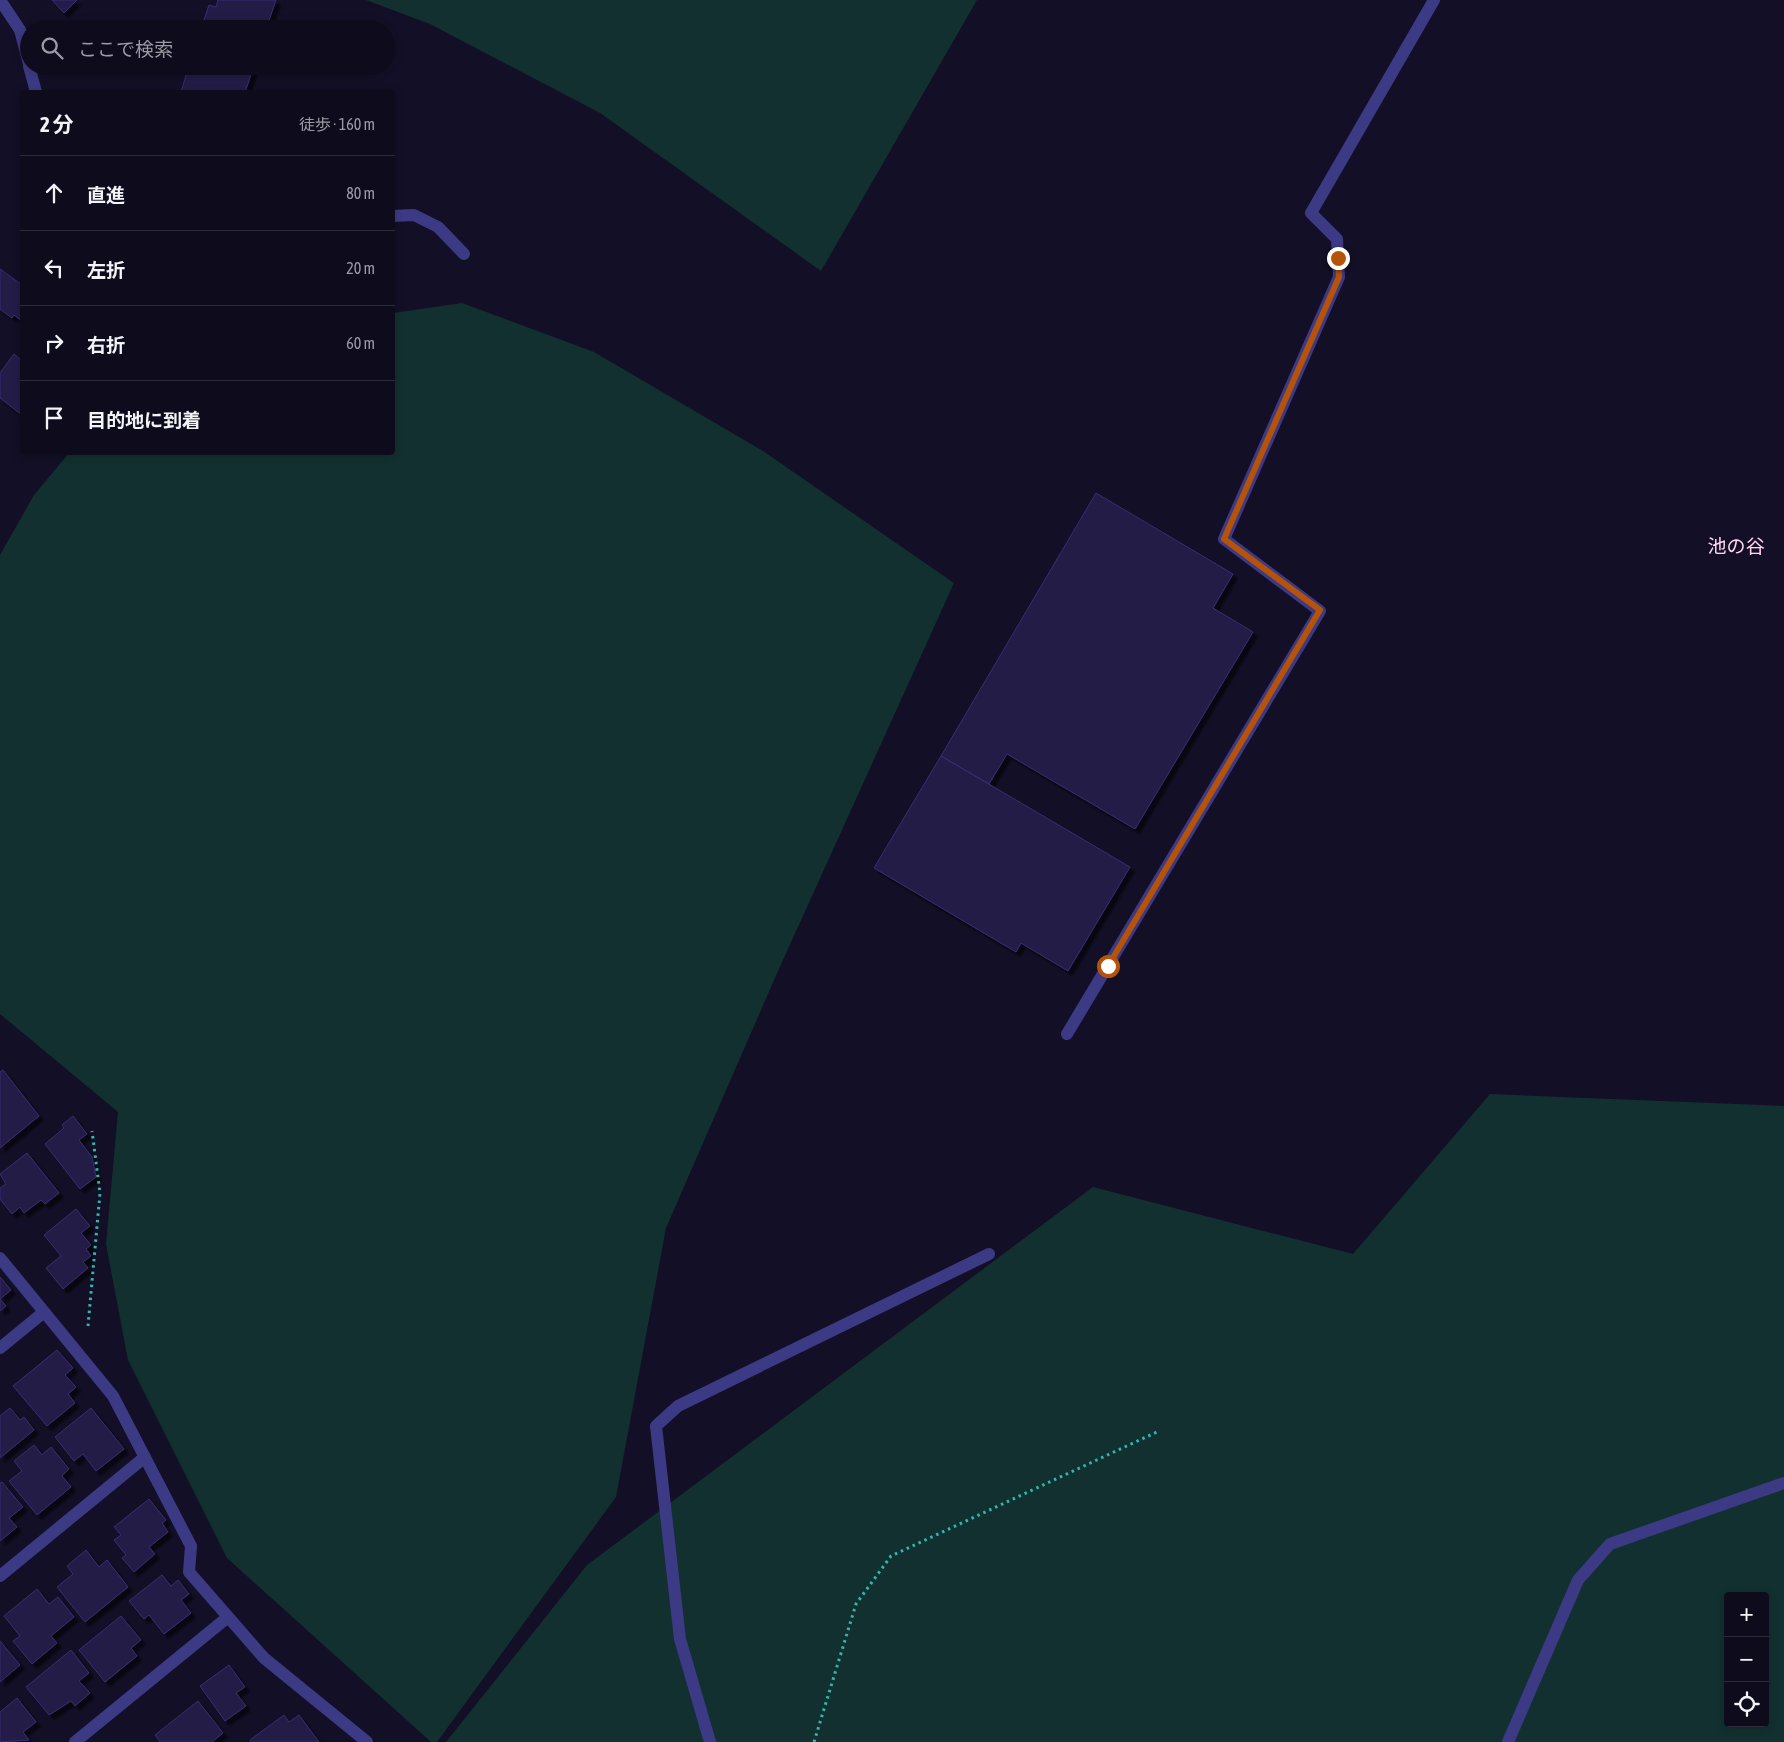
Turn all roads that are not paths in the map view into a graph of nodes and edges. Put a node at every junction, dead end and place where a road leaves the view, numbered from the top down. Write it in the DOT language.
graph roads {
  1 [pos="0,0"];
  2 [pos="1434,0"];
  3 [pos="20,30"];
  4 [pos="32,75"];
  5 [pos="35,90"];
  6 [pos="395,216"];
  7 [pos="464,254"];
  8 [pos="1067,1034"];
  9 [pos="989,1254"];
  10 [pos="0,1258"];
  11 [pos="44,1312"];
  12 [pos="0,1348"];
  13 [pos="145,1457"];
  14 [pos="1784,1483"];
  15 [pos="0,1576"];
  16 [pos="228,1617"];
  17 [pos="360,1740"];
  18 [pos="75,1742"];
  19 [pos="710,1742"];
  20 [pos="1508,1742"];
  1 -- 3 [label="street"];
  2 -- 8 [label="street"];
  4 -- 5 [label="street"];
  6 -- 7 [label="street"];
  9 -- 19 [label="street"];
  10 -- 11 [label="street"];
  11 -- 12 [label="street"];
  11 -- 13 [label="street"];
  13 -- 15 [label="street"];
  13 -- 16 [label="street"];
  14 -- 20 [label="street"];
  16 -- 17 [label="street"];
  16 -- 18 [label="street"];
}
